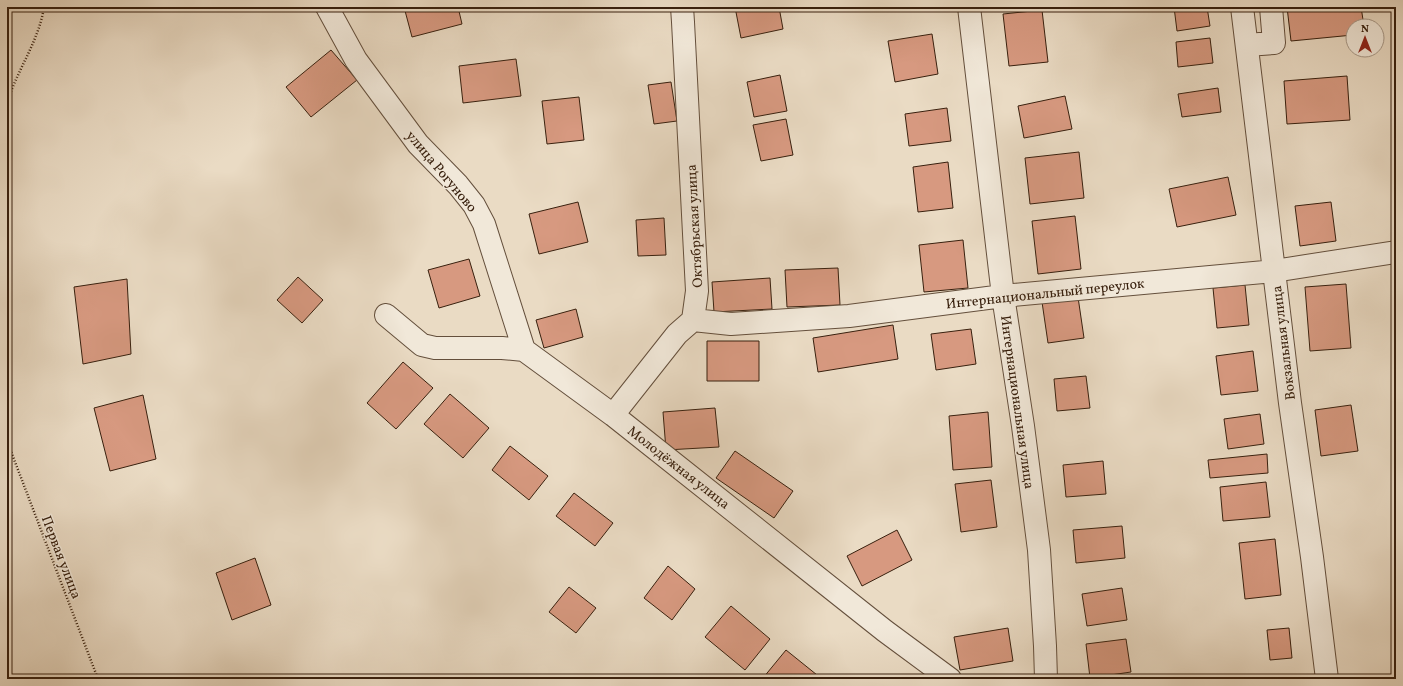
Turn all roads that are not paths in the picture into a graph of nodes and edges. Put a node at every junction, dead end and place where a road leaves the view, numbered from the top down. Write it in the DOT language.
graph roads {
  1 [pos="327,7"];
  2 [pos="682,7"];
  3 [pos="969,7"];
  4 [pos="1242,7"];
  5 [pos="1270,7"];
  6 [pos="1247,45"];
  7 [pos="1396,252"];
  8 [pos="1274,271"];
  9 [pos="1003,296"];
  10 [pos="386,314"];
  11 [pos="693,320"];
  12 [pos="524,350"];
  13 [pos="613,415"];
  14 [pos="950,679"];
  15 [pos="1046,679"];
  16 [pos="1327,679"];
  1 -- 12 [label="street, улица Рогуново"];
  2 -- 11 [label="street, Октябрьская улица"];
  3 -- 9 [label="street, Интернациональная улица"];
  4 -- 6 [label="street, Вокзальная улица"];
  5 -- 6 [label="street"];
  6 -- 8 [label="street, Вокзальная улица"];
  7 -- 8 [label="street, Интернациональный переулок"];
  8 -- 9 [label="street, Интернациональный переулок"];
  8 -- 16 [label="street, Вокзальная улица"];
  9 -- 11 [label="street, Интернациональный переулок"];
  9 -- 15 [label="street, Интернациональная улица"];
  10 -- 12 [label="street"];
  11 -- 13 [label="street"];
  12 -- 13 [label="street, Молодёжная улица"];
  13 -- 14 [label="street, Молодёжная улица"];
}
